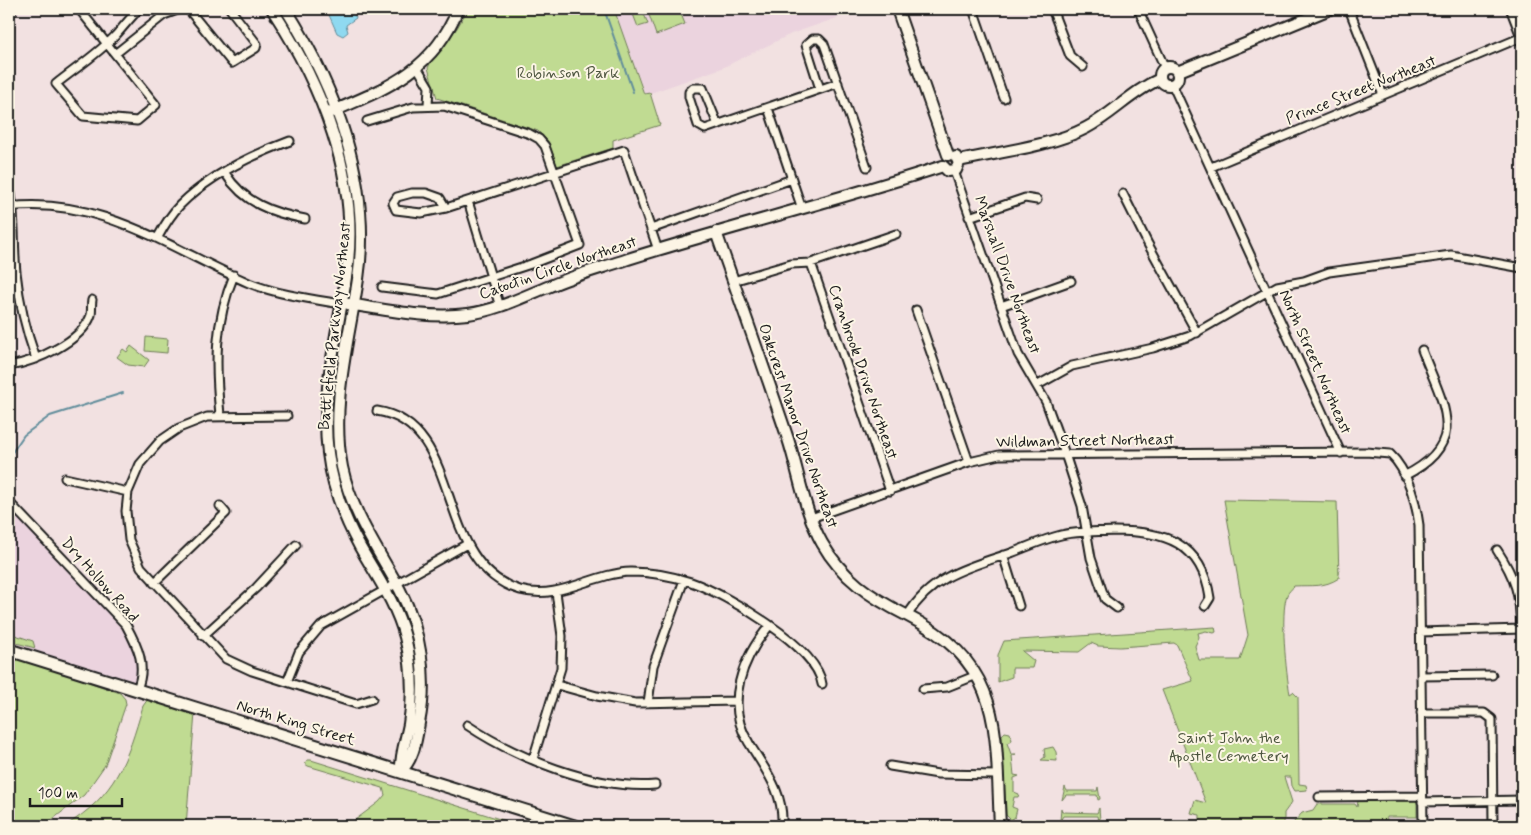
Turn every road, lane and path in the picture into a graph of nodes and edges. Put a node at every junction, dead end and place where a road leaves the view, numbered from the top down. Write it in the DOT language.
graph roads {
  1 [pos="13,9"];
  2 [pos="79,9"];
  3 [pos="140,9"];
  4 [pos="180,9"];
  5 [pos="188,9"];
  6 [pos="230,9"];
  7 [pos="272,9"];
  8 [pos="286,9"];
  9 [pos="458,9"];
  10 [pos="897,9"];
  11 [pos="973,9"];
  12 [pos="1052,9"];
  13 [pos="1138,9"];
  14 [pos="1330,9"];
  15 [pos="1349,9"];
  16 [pos="1512,9"];
  17 [pos="9,12"];
  18 [pos="1522,36"];
  19 [pos="107,43"];
  20 [pos="115,54"];
  21 [pos="417,67"];
  22 [pos="1083,67"];
  23 [pos="1165,68"];
  24 [pos="1177,72"];
  25 [pos="1160,79"];
  26 [pos="838,82"];
  27 [pos="1172,84"];
  28 [pos="820,89"];
  29 [pos="1383,95"];
  30 [pos="1004,98"];
  31 [pos="428,105"];
  32 [pos="768,108"];
  33 [pos="336,110"];
  34 [pos="325,115"];
  35 [pos="367,121"];
  36 [pos="718,125"];
  37 [pos="290,142"];
  38 [pos="948,155"];
  39 [pos="959,161"];
  40 [pos="943,166"];
  41 [pos="868,167"];
  42 [pos="1211,167"];
  43 [pos="954,171"];
  44 [pos="226,173"];
  45 [pos="555,173"];
  46 [pos="792,179"];
  47 [pos="9,184"];
  48 [pos="1123,194"];
  49 [pos="1037,200"];
  50 [pos="468,202"];
  51 [pos="11,207"];
  52 [pos="446,208"];
  53 [pos="802,209"];
  54 [pos="969,216"];
  55 [pos="305,219"];
  56 [pos="651,229"];
  57 [pos="716,232"];
  58 [pos="896,234"];
  59 [pos="158,237"];
  60 [pos="658,250"];
  61 [pos="810,263"];
  62 [pos="1522,268"];
  63 [pos="234,274"];
  64 [pos="491,278"];
  65 [pos="733,281"];
  66 [pos="1071,281"];
  67 [pos="17,282"];
  68 [pos="9,284"];
  69 [pos="382,288"];
  70 [pos="1268,291"];
  71 [pos="92,300"];
  72 [pos="342,304"];
  73 [pos="354,305"];
  74 [pos="1001,306"];
  75 [pos="500,307"];
  76 [pos="916,310"];
  77 [pos="1197,333"];
  78 [pos="1422,350"];
  79 [pos="36,359"];
  80 [pos="9,366"];
  81 [pos="1038,385"];
  82 [pos="377,411"];
  83 [pos="220,415"];
  84 [pos="287,416"];
  85 [pos="1341,453"];
  86 [pos="1065,454"];
  87 [pos="969,462"];
  88 [pos="1404,476"];
  89 [pos="65,478"];
  90 [pos="890,491"];
  91 [pos="128,492"];
  92 [pos="9,502"];
  93 [pos="220,506"];
  94 [pos="811,518"];
  95 [pos="1087,532"];
  96 [pos="467,544"];
  97 [pos="296,545"];
  98 [pos="1497,550"];
  99 [pos="1003,555"];
  100 [pos="684,580"];
  101 [pos="154,583"];
  102 [pos="396,584"];
  103 [pos="386,589"];
  104 [pos="556,592"];
  105 [pos="1019,606"];
  106 [pos="1205,606"];
  107 [pos="1117,608"];
  108 [pos="907,616"];
  109 [pos="770,625"];
  110 [pos="1521,629"];
  111 [pos="1420,632"];
  112 [pos="203,636"];
  113 [pos="9,650"];
  114 [pos="977,675"];
  115 [pos="1492,675"];
  116 [pos="1421,676"];
  117 [pos="287,682"];
  118 [pos="822,684"];
  119 [pos="557,685"];
  120 [pos="137,689"];
  121 [pos="923,689"];
  122 [pos="372,699"];
  123 [pos="738,701"];
  124 [pos="648,703"];
  125 [pos="1421,713"];
  126 [pos="467,725"];
  127 [pos="533,759"];
  128 [pos="890,766"];
  129 [pos="402,771"];
  130 [pos="997,776"];
  131 [pos="655,784"];
  132 [pos="1319,797"];
  133 [pos="1422,799"];
  134 [pos="1522,800"];
  135 [pos="1493,801"];
  136 [pos="574,826"];
  137 [pos="782,826"];
  138 [pos="1000,826"];
  139 [pos="1423,826"];
  140 [pos="1493,826"];
  1 -- 17 [label="street"];
  2 -- 19 [label="street"];
  3 -- 19 [label="street"];
  4 -- 20 [label="street"];
  5 -- 6 [label="street"];
  7 -- 34 [label="street, Battlefield Parkway Northeast"];
  8 -- 33 [label="street, Battlefield Parkway Northeast"];
  9 -- 21 [label="street"];
  10 -- 38 [label="street"];
  11 -- 30 [label="street"];
  12 -- 22 [label="street"];
  13 -- 23 [label="street"];
  14 -- 24 [label="street"];
  15 -- 29 [label="street"];
  16 -- 18 [label="street"];
  18 -- 29 [label="street, Prince Street Northeast"];
  19 -- 20 [label="street"];
  19 -- 20 [label="street"];
  21 -- 31 [label="street"];
  21 -- 33 [label="street"];
  23 -- 24 [label="street"];
  23 -- 25 [label="street"];
  24 -- 27 [label="street"];
  25 -- 27 [label="street"];
  25 -- 39 [label="street"];
  26 -- 28 [label="street"];
  26 -- 28 [label="street"];
  26 -- 41 [label="street"];
  27 -- 42 [label="street, North Street Northeast"];
  28 -- 32 [label="street"];
  29 -- 42 [label="street, Prince Street Northeast"];
  31 -- 35 [label="street"];
  31 -- 45 [label="street"];
  32 -- 36 [label="street"];
  32 -- 46 [label="street"];
  33 -- 34 [label="street"];
  33 -- 73 [label="street, Battlefield Parkway Northeast"];
  34 -- 72 [label="street, Battlefield Parkway Northeast"];
  36 -- 36 [label="street"];
  37 -- 44 [label="street"];
  38 -- 39 [label="street"];
  38 -- 40 [label="street"];
  39 -- 43 [label="street"];
  40 -- 43 [label="street"];
  40 -- 53 [label="street, Catoctin Circle Northeast"];
  42 -- 70 [label="street, North Street Northeast"];
  43 -- 54 [label="street, Marshall Drive Northeast"];
  44 -- 55 [label="street"];
  44 -- 59 [label="street"];
  45 -- 50 [label="street"];
  45 -- 56 [label="street"];
  45 -- 64 [label="street"];
  46 -- 53 [label="street"];
  46 -- 56 [label="street"];
  47 -- 51 [label="street"];
  48 -- 77 [label="street"];
  49 -- 54 [label="street"];
  50 -- 52 [label="street"];
  50 -- 64 [label="street"];
  51 -- 59 [label="street, Catoctin Circle Northeast"];
  51 -- 67 [label="street"];
  52 -- 52 [label="street"];
  53 -- 57 [label="street, Catoctin Circle Northeast"];
  54 -- 74 [label="street, Marshall Drive Northeast"];
  56 -- 60 [label="street"];
  57 -- 60 [label="street, Catoctin Circle Northeast"];
  57 -- 65 [label="street, Oakcrest Manor Drive Northeast"];
  58 -- 61 [label="street"];
  59 -- 63 [label="street, Catoctin Circle Northeast"];
  60 -- 75 [label="street, Catoctin Circle Northeast"];
  61 -- 65 [label="street"];
  61 -- 90 [label="street, Cranbrook Drive Northeast"];
  62 -- 70 [label="street"];
  63 -- 72 [label="street, Catoctin Circle Northeast"];
  63 -- 83 [label="street"];
  64 -- 69 [label="street"];
  64 -- 75 [label="street"];
  65 -- 94 [label="street, Oakcrest Manor Drive Northeast"];
  66 -- 74 [label="street"];
  67 -- 68 [label="street"];
  67 -- 79 [label="street"];
  70 -- 77 [label="street"];
  70 -- 85 [label="street, North Street Northeast"];
  71 -- 79 [label="street"];
  72 -- 73 [label="street, Catoctin Circle Northeast"];
  72 -- 103 [label="street, Battlefield Parkway Northeast"];
  73 -- 75 [label="street, Catoctin Circle Northeast"];
  73 -- 102 [label="street, Battlefield Parkway Northeast"];
  74 -- 81 [label="street, Marshall Drive Northeast"];
  76 -- 87 [label="street"];
  77 -- 81 [label="street"];
  78 -- 88 [label="street"];
  79 -- 80 [label="street"];
  81 -- 86 [label="street, Marshall Drive Northeast"];
  82 -- 96 [label="street"];
  83 -- 84 [label="street"];
  83 -- 91 [label="street"];
  85 -- 86 [label="street, Wildman Street Northeast"];
  85 -- 88 [label="street, North Street Northeast"];
  86 -- 87 [label="street, Wildman Street Northeast"];
  86 -- 95 [label="street, Marshall Drive Northeast"];
  87 -- 90 [label="street, Wildman Street Northeast"];
  88 -- 111 [label="street, North Street Northeast"];
  89 -- 91 [label="street"];
  90 -- 94 [label="street, Wildman Street Northeast"];
  91 -- 101 [label="street"];
  92 -- 120 [label="street, Dry Hollow Road"];
  93 -- 101 [label="street"];
  94 -- 108 [label="street, Oakcrest Manor Drive Northeast"];
  95 -- 99 [label="street"];
  95 -- 106 [label="street"];
  95 -- 107 [label="street, Marshall Drive Northeast"];
  96 -- 102 [label="street"];
  96 -- 104 [label="street"];
  97 -- 112 [label="street"];
  98 -- 110 [label="street"];
  99 -- 105 [label="street"];
  99 -- 108 [label="street"];
  100 -- 104 [label="street"];
  100 -- 109 [label="street"];
  100 -- 124 [label="street"];
  101 -- 112 [label="street"];
  102 -- 103 [label="street"];
  102 -- 129 [label="street, Battlefield Parkway Northeast"];
  103 -- 117 [label="street"];
  103 -- 129 [label="street, Battlefield Parkway Northeast"];
  104 -- 119 [label="street"];
  108 -- 114 [label="street, Oakcrest Manor Drive Northeast"];
  109 -- 118 [label="street"];
  109 -- 123 [label="street"];
  110 -- 111 [label="street"];
  111 -- 116 [label="street, North Street Northeast"];
  112 -- 117 [label="street"];
  113 -- 120 [label="main road, North King Street"];
  114 -- 121 [label="street"];
  114 -- 130 [label="street, Oakcrest Manor Drive Northeast"];
  115 -- 116 [label="street"];
  116 -- 125 [label="street, North Street Northeast"];
  117 -- 122 [label="street"];
  119 -- 124 [label="street"];
  119 -- 127 [label="street"];
  120 -- 129 [label="main road, North King Street"];
  123 -- 124 [label="street"];
  123 -- 137 [label="street"];
  125 -- 133 [label="street, North Street Northeast"];
  125 -- 135 [label="street"];
  126 -- 127 [label="street"];
  127 -- 131 [label="street"];
  128 -- 130 [label="street"];
  129 -- 136 [label="main road, North King Street"];
  130 -- 138 [label="street, Oakcrest Manor Drive Northeast"];
  132 -- 133 [label="street"];
  133 -- 135 [label="street"];
  133 -- 139 [label="street, North Street Northeast"];
  134 -- 135 [label="street"];
  135 -- 140 [label="street"];
}
